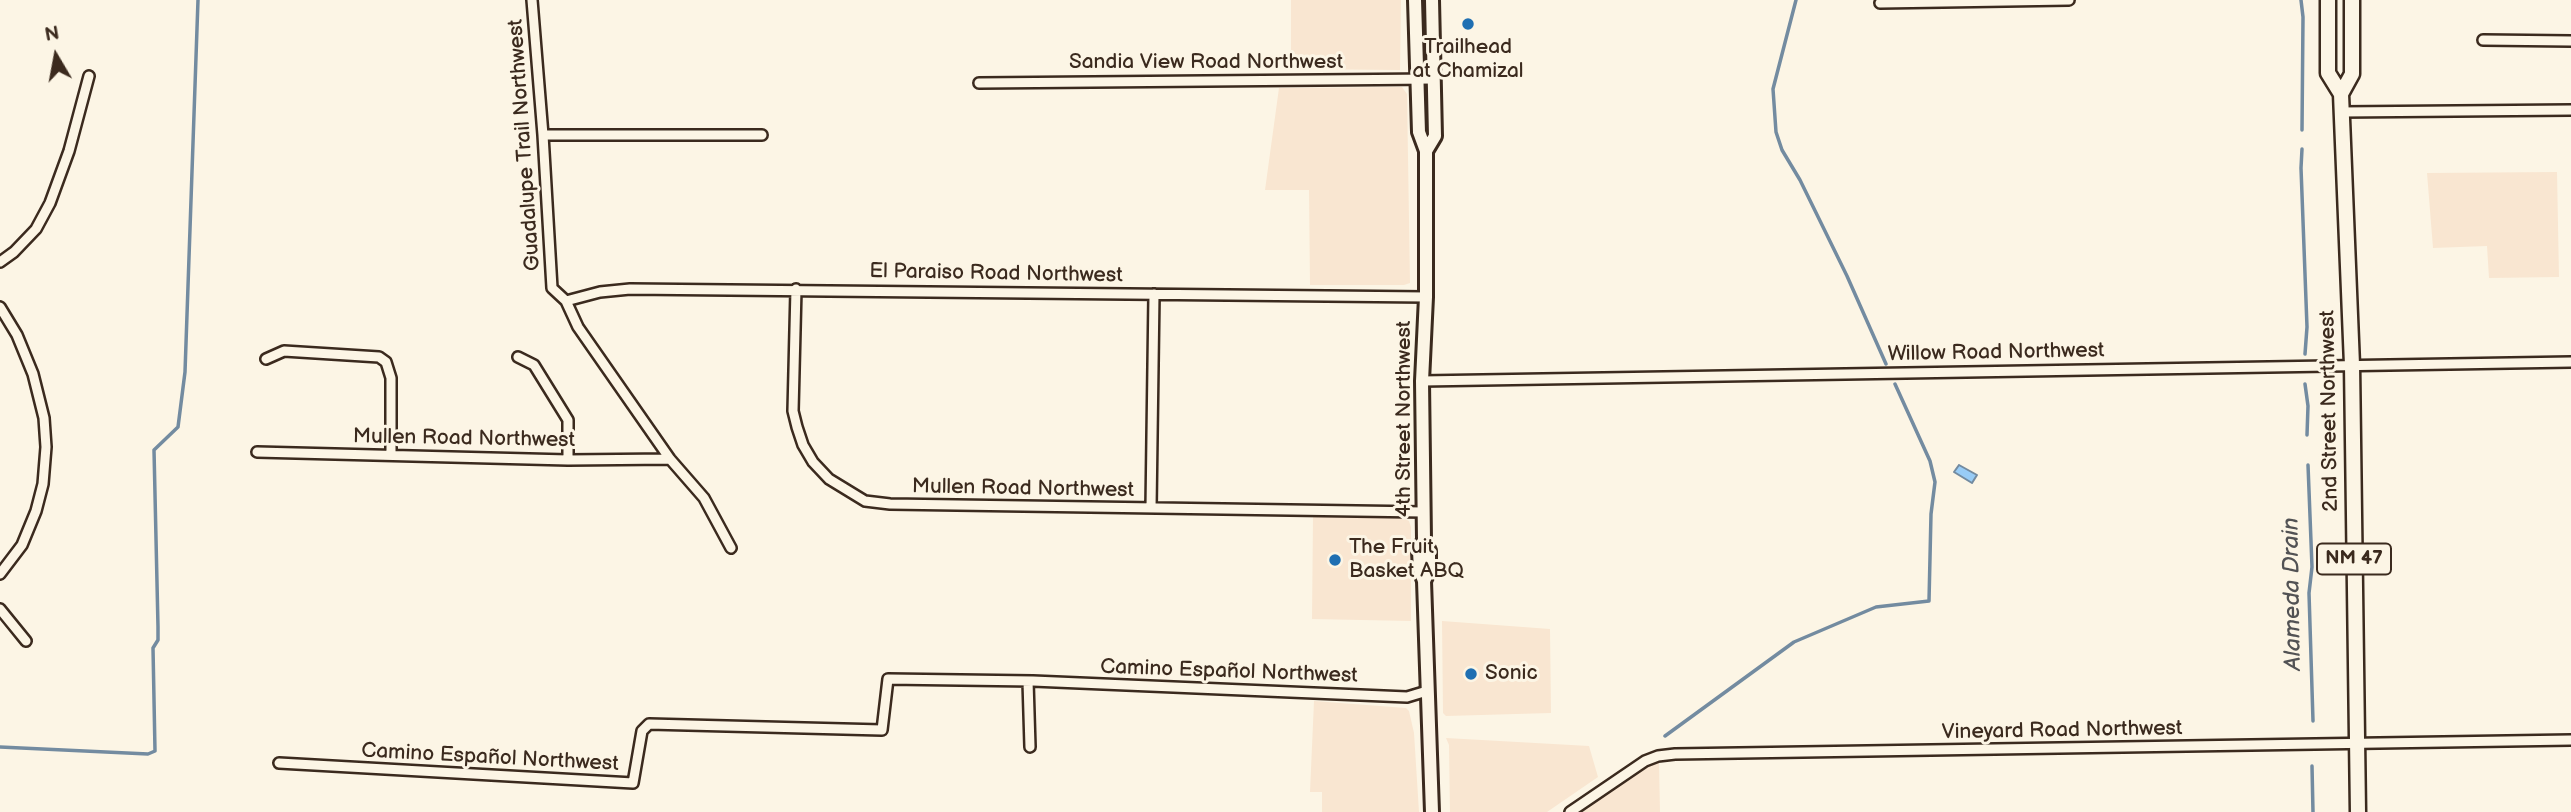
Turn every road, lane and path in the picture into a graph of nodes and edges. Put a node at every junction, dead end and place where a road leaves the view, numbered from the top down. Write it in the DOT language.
graph roads {
  1 [pos="532,0"];
  2 [pos="1415,0"];
  3 [pos="1424,0"];
  4 [pos="1432,0"];
  5 [pos="2068,0"];
  6 [pos="2328,0"];
  7 [pos="2352,0"];
  8 [pos="1997,1"];
  9 [pos="1880,3"];
  10 [pos="2483,40"];
  11 [pos="1433,41"];
  12 [pos="2571,41"];
  13 [pos="89,76"];
  14 [pos="1416,79"];
  15 [pos="1433,79"];
  16 [pos="979,83"];
  17 [pos="2341,94"];
  18 [pos="2571,110"];
  19 [pos="2341,112"];
  20 [pos="543,135"];
  21 [pos="762,135"];
  22 [pos="1426,150"];
  23 [pos="0,262"];
  24 [pos="796,289"];
  25 [pos="1154,294"];
  26 [pos="1426,297"];
  27 [pos="566,301"];
  28 [pos="0,307"];
  29 [pos="518,357"];
  30 [pos="266,359"];
  31 [pos="2571,362"];
  32 [pos="2352,365"];
  33 [pos="1422,381"];
  34 [pos="257,452"];
  35 [pos="391,455"];
  36 [pos="670,458"];
  37 [pos="568,460"];
  38 [pos="1151,508"];
  39 [pos="1423,512"];
  40 [pos="730,548"];
  41 [pos="0,574"];
  42 [pos="0,609"];
  43 [pos="26,641"];
  44 [pos="1028,681"];
  45 [pos="1427,691"];
  46 [pos="2571,740"];
  47 [pos="2356,744"];
  48 [pos="1030,747"];
  49 [pos="278,763"];
  50 [pos="1432,812"];
  51 [pos="1570,812"];
  52 [pos="2358,812"];
  1 -- 20 [label="street, Guadalupe Trail Northwest"];
  2 -- 14 [label="main road, 4th Street Northwest"];
  3 -- 11 [label="main road"];
  4 -- 11 [label="main road, 4th Street Northwest"];
  5 -- 8 [label="street"];
  6 -- 17 [label="main road, 2nd Street Northwest / NM 47"];
  7 -- 17 [label="main road, 2nd Street Northwest / NM 47"];
  8 -- 9 [label="street"];
  10 -- 12 [label="street"];
  11 -- 15 [label="main road, 4th Street Northwest"];
  13 -- 23 [label="street"];
  14 -- 15 [label="street, Sandia View Road Northwest"];
  14 -- 16 [label="street, Sandia View Road Northwest"];
  14 -- 22 [label="main road, 4th Street Northwest"];
  15 -- 22 [label="main road, 4th Street Northwest"];
  17 -- 19 [label="main road, 2nd Street Northwest / NM 47"];
  18 -- 19 [label="street"];
  19 -- 32 [label="main road, 2nd Street Northwest / NM 47"];
  20 -- 21 [label="street"];
  20 -- 27 [label="street, Guadalupe Trail Northwest"];
  22 -- 26 [label="main road, 4th Street Northwest"];
  24 -- 25 [label="street, El Paraiso Road Northwest"];
  24 -- 27 [label="street, El Paraiso Road Northwest"];
  24 -- 38 [label="street, Mullen Road Northwest"];
  25 -- 26 [label="street, El Paraiso Road Northwest"];
  25 -- 38 [label="street"];
  26 -- 33 [label="main road, 4th Street Northwest"];
  27 -- 36 [label="street, Guadalupe Trail Northwest"];
  28 -- 41 [label="street"];
  29 -- 37 [label="street"];
  30 -- 35 [label="street"];
  31 -- 32 [label="street, Willow Road Northwest"];
  32 -- 33 [label="street, Willow Road Northwest"];
  32 -- 47 [label="main road, 2nd Street Northwest / NM 47"];
  33 -- 39 [label="main road, 4th Street Northwest"];
  34 -- 35 [label="street, Mullen Road Northwest"];
  35 -- 37 [label="street, Mullen Road Northwest"];
  36 -- 37 [label="street, Mullen Road Northwest"];
  36 -- 40 [label="street, Guadalupe Trail Northwest"];
  38 -- 39 [label="street, Mullen Road Northwest"];
  39 -- 45 [label="main road, 4th Street Northwest"];
  42 -- 43 [label="street"];
  44 -- 45 [label="street, Camino Español Northwest"];
  44 -- 48 [label="street"];
  44 -- 49 [label="street, Camino Español Northwest"];
  45 -- 50 [label="main road"];
  46 -- 47 [label="street, Vineyard Road Northwest"];
  47 -- 51 [label="street, Vineyard Road Northwest"];
  47 -- 52 [label="main road, 2nd Street Northwest / NM 47"];
}
